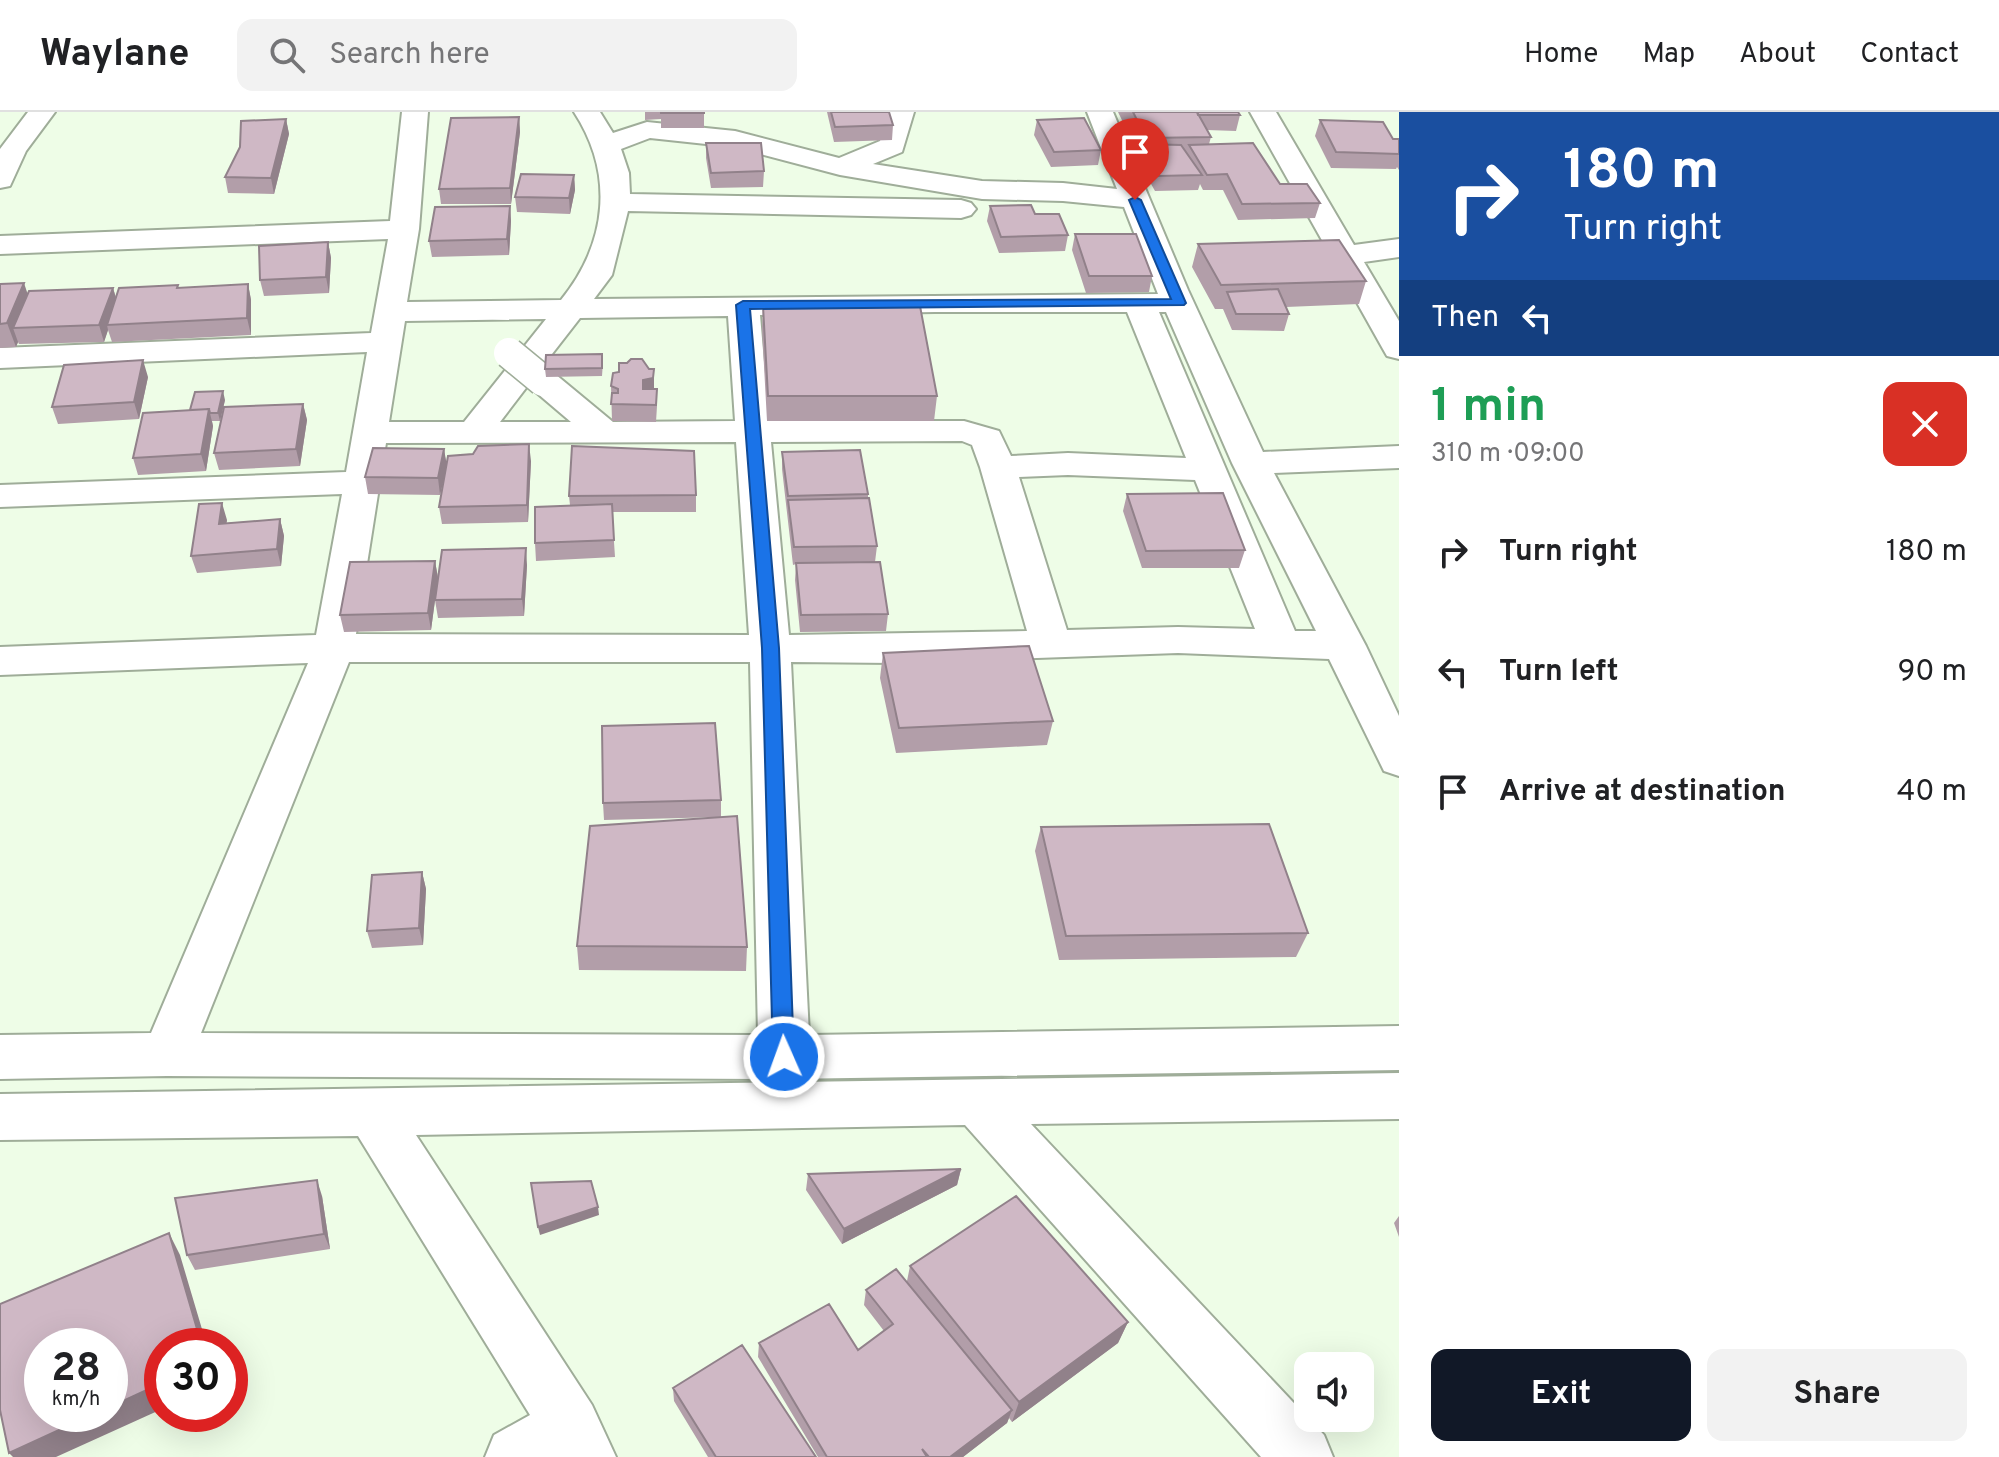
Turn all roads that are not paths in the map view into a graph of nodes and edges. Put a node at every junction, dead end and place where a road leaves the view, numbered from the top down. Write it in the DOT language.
graph roads {
  1 [pos="42,112"];
  2 [pos="415,112"];
  3 [pos="587,112"];
  4 [pos="901,112"];
  5 [pos="1100,112"];
  6 [pos="1263,112"];
  7 [pos="604,146"];
  8 [pos="7,150"];
  9 [pos="840,167"];
  10 [pos="0,180"];
  11 [pos="613,202"];
  12 [pos="1137,206"];
  13 [pos="404,229"];
  14 [pos="0,245"];
  15 [pos="1399,248"];
  16 [pos="1343,256"];
  17 [pos="1139,303"];
  18 [pos="1179,303"];
  19 [pos="743,305"];
  20 [pos="572,308"];
  21 [pos="458,311"];
  22 [pos="388,327"];
  23 [pos="1399,349"];
  24 [pos="0,358"];
  25 [pos="755,431"];
  26 [pos="474,432"];
  27 [pos="604,432"];
  28 [pos="371,433"];
  29 [pos="1399,457"];
  30 [pos="1250,463"];
  31 [pos="998,467"];
  32 [pos="1209,470"];
  33 [pos="362,482"];
  34 [pos="0,496"];
  35 [pos="1050,641"];
  36 [pos="1280,642"];
  37 [pos="1346,646"];
  38 [pos="334,648"];
  39 [pos="770,648"];
  40 [pos="0,661"];
  41 [pos="1399,760"];
  42 [pos="1399,1048"];
  43 [pos="167,1054"];
  44 [pos="0,1057"];
  45 [pos="784,1057"];
  46 [pos="1399,1096"];
  47 [pos="975,1100"];
  48 [pos="373,1115"];
  49 [pos="0,1117"];
  50 [pos="578,1442"];
  51 [pos="516,1457"];
  52 [pos="1302,1457"];
  1 -- 8 [label="street"];
  2 -- 13 [label="street"];
  3 -- 7 [label="street"];
  4 -- 9 [label="street"];
  5 -- 12 [label="street"];
  6 -- 16 [label="street"];
  7 -- 9 [label="street"];
  7 -- 11 [label="street"];
  8 -- 10 [label="street"];
  9 -- 11 [label="street"];
  9 -- 12 [label="street"];
  11 -- 12 [label="street"];
  11 -- 20 [label="street"];
  12 -- 18 [label="street"];
  13 -- 14 [label="street"];
  13 -- 22 [label="street"];
  15 -- 16 [label="street"];
  16 -- 23 [label="street"];
  17 -- 18 [label="street"];
  17 -- 19 [label="street"];
  17 -- 32 [label="street"];
  18 -- 30 [label="street"];
  19 -- 20 [label="street"];
  19 -- 25 [label="street"];
  20 -- 21 [label="street"];
  20 -- 26 [label="street"];
  21 -- 22 [label="street"];
  21 -- 27 [label="street, bridge"];
  22 -- 24 [label="street"];
  22 -- 28 [label="street"];
  25 -- 27 [label="street"];
  25 -- 31 [label="street"];
  25 -- 39 [label="street"];
  26 -- 27 [label="street"];
  26 -- 28 [label="street"];
  28 -- 33 [label="street"];
  29 -- 30 [label="street"];
  30 -- 37 [label="street"];
  31 -- 32 [label="street"];
  31 -- 35 [label="street"];
  32 -- 36 [label="street"];
  33 -- 34 [label="street"];
  33 -- 38 [label="street"];
  35 -- 36 [label="street"];
  35 -- 39 [label="street"];
  36 -- 37 [label="street"];
  37 -- 41 [label="street"];
  38 -- 39 [label="street"];
  38 -- 40 [label="street"];
  38 -- 43 [label="street"];
  39 -- 45 [label="street"];
  42 -- 45 [label="street"];
  43 -- 44 [label="street"];
  43 -- 45 [label="street"];
  46 -- 47 [label="street"];
  47 -- 48 [label="street"];
  47 -- 52 [label="street"];
  48 -- 49 [label="street"];
  48 -- 50 [label="street"];
  50 -- 51 [label="street"];
}
